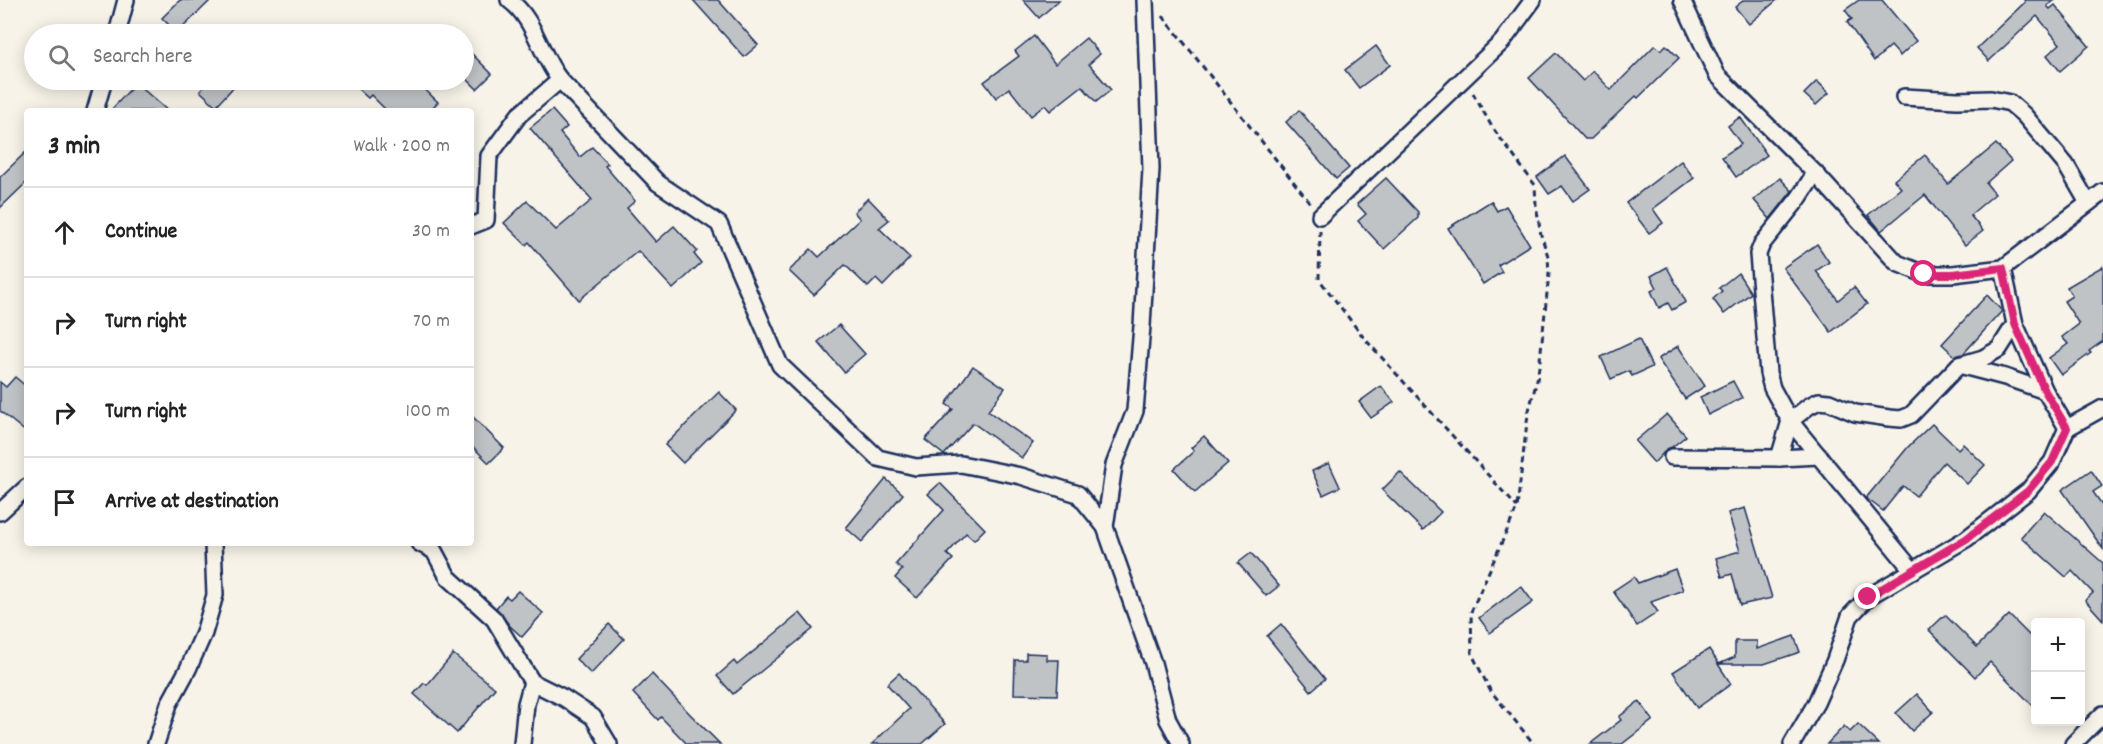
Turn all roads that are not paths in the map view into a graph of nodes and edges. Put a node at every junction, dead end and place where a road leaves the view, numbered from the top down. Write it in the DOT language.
graph roads {
  1 [pos="126,0"];
  2 [pos="509,0"];
  3 [pos="1145,0"];
  4 [pos="1532,0"];
  5 [pos="1682,0"];
  6 [pos="120,24"];
  7 [pos="560,80"];
  8 [pos="101,90"];
  9 [pos="1904,97"];
  10 [pos="96,108"];
  11 [pos="1815,173"];
  12 [pos="2103,192"];
  13 [pos="2088,203"];
  14 [pos="1320,216"];
  15 [pos="474,225"];
  16 [pos="2003,268"];
  17 [pos="2015,324"];
  18 [pos="1959,365"];
  19 [pos="2045,391"];
  20 [pos="2103,408"];
  21 [pos="1791,421"];
  22 [pos="2067,428"];
  23 [pos="1819,456"];
  24 [pos="1672,457"];
  25 [pos="1779,458"];
  26 [pos="24,490"];
  27 [pos="0,512"];
  28 [pos="1105,527"];
  29 [pos="213,546"];
  30 [pos="425,546"];
  31 [pos="1913,571"];
  32 [pos="532,681"];
  33 [pos="2103,714"];
  34 [pos="156,744"];
  35 [pos="522,744"];
  36 [pos="609,744"];
  37 [pos="1181,744"];
  38 [pos="1792,744"];
  39 [pos="2073,744"];
  1 -- 6 [label="street"];
  2 -- 7 [label="street"];
  3 -- 28 [label="street"];
  4 -- 14 [label="street"];
  5 -- 11 [label="street"];
  7 -- 15 [label="street"];
  7 -- 28 [label="street"];
  8 -- 10 [label="street"];
  9 -- 13 [label="street"];
  11 -- 16 [label="street"];
  11 -- 21 [label="street"];
  12 -- 13 [label="street"];
  13 -- 16 [label="street"];
  16 -- 17 [label="street"];
  17 -- 18 [label="street"];
  17 -- 19 [label="street"];
  18 -- 19 [label="street"];
  18 -- 21 [label="street"];
  19 -- 22 [label="street"];
  20 -- 22 [label="street"];
  21 -- 23 [label="street"];
  21 -- 25 [label="street"];
  22 -- 31 [label="street"];
  23 -- 25 [label="street"];
  23 -- 31 [label="street"];
  24 -- 25 [label="street"];
  26 -- 27 [label="street"];
  28 -- 37 [label="street"];
  29 -- 34 [label="street"];
  30 -- 32 [label="street"];
  31 -- 38 [label="street"];
  32 -- 35 [label="street"];
  32 -- 36 [label="street"];
  33 -- 39 [label="street"];
}
